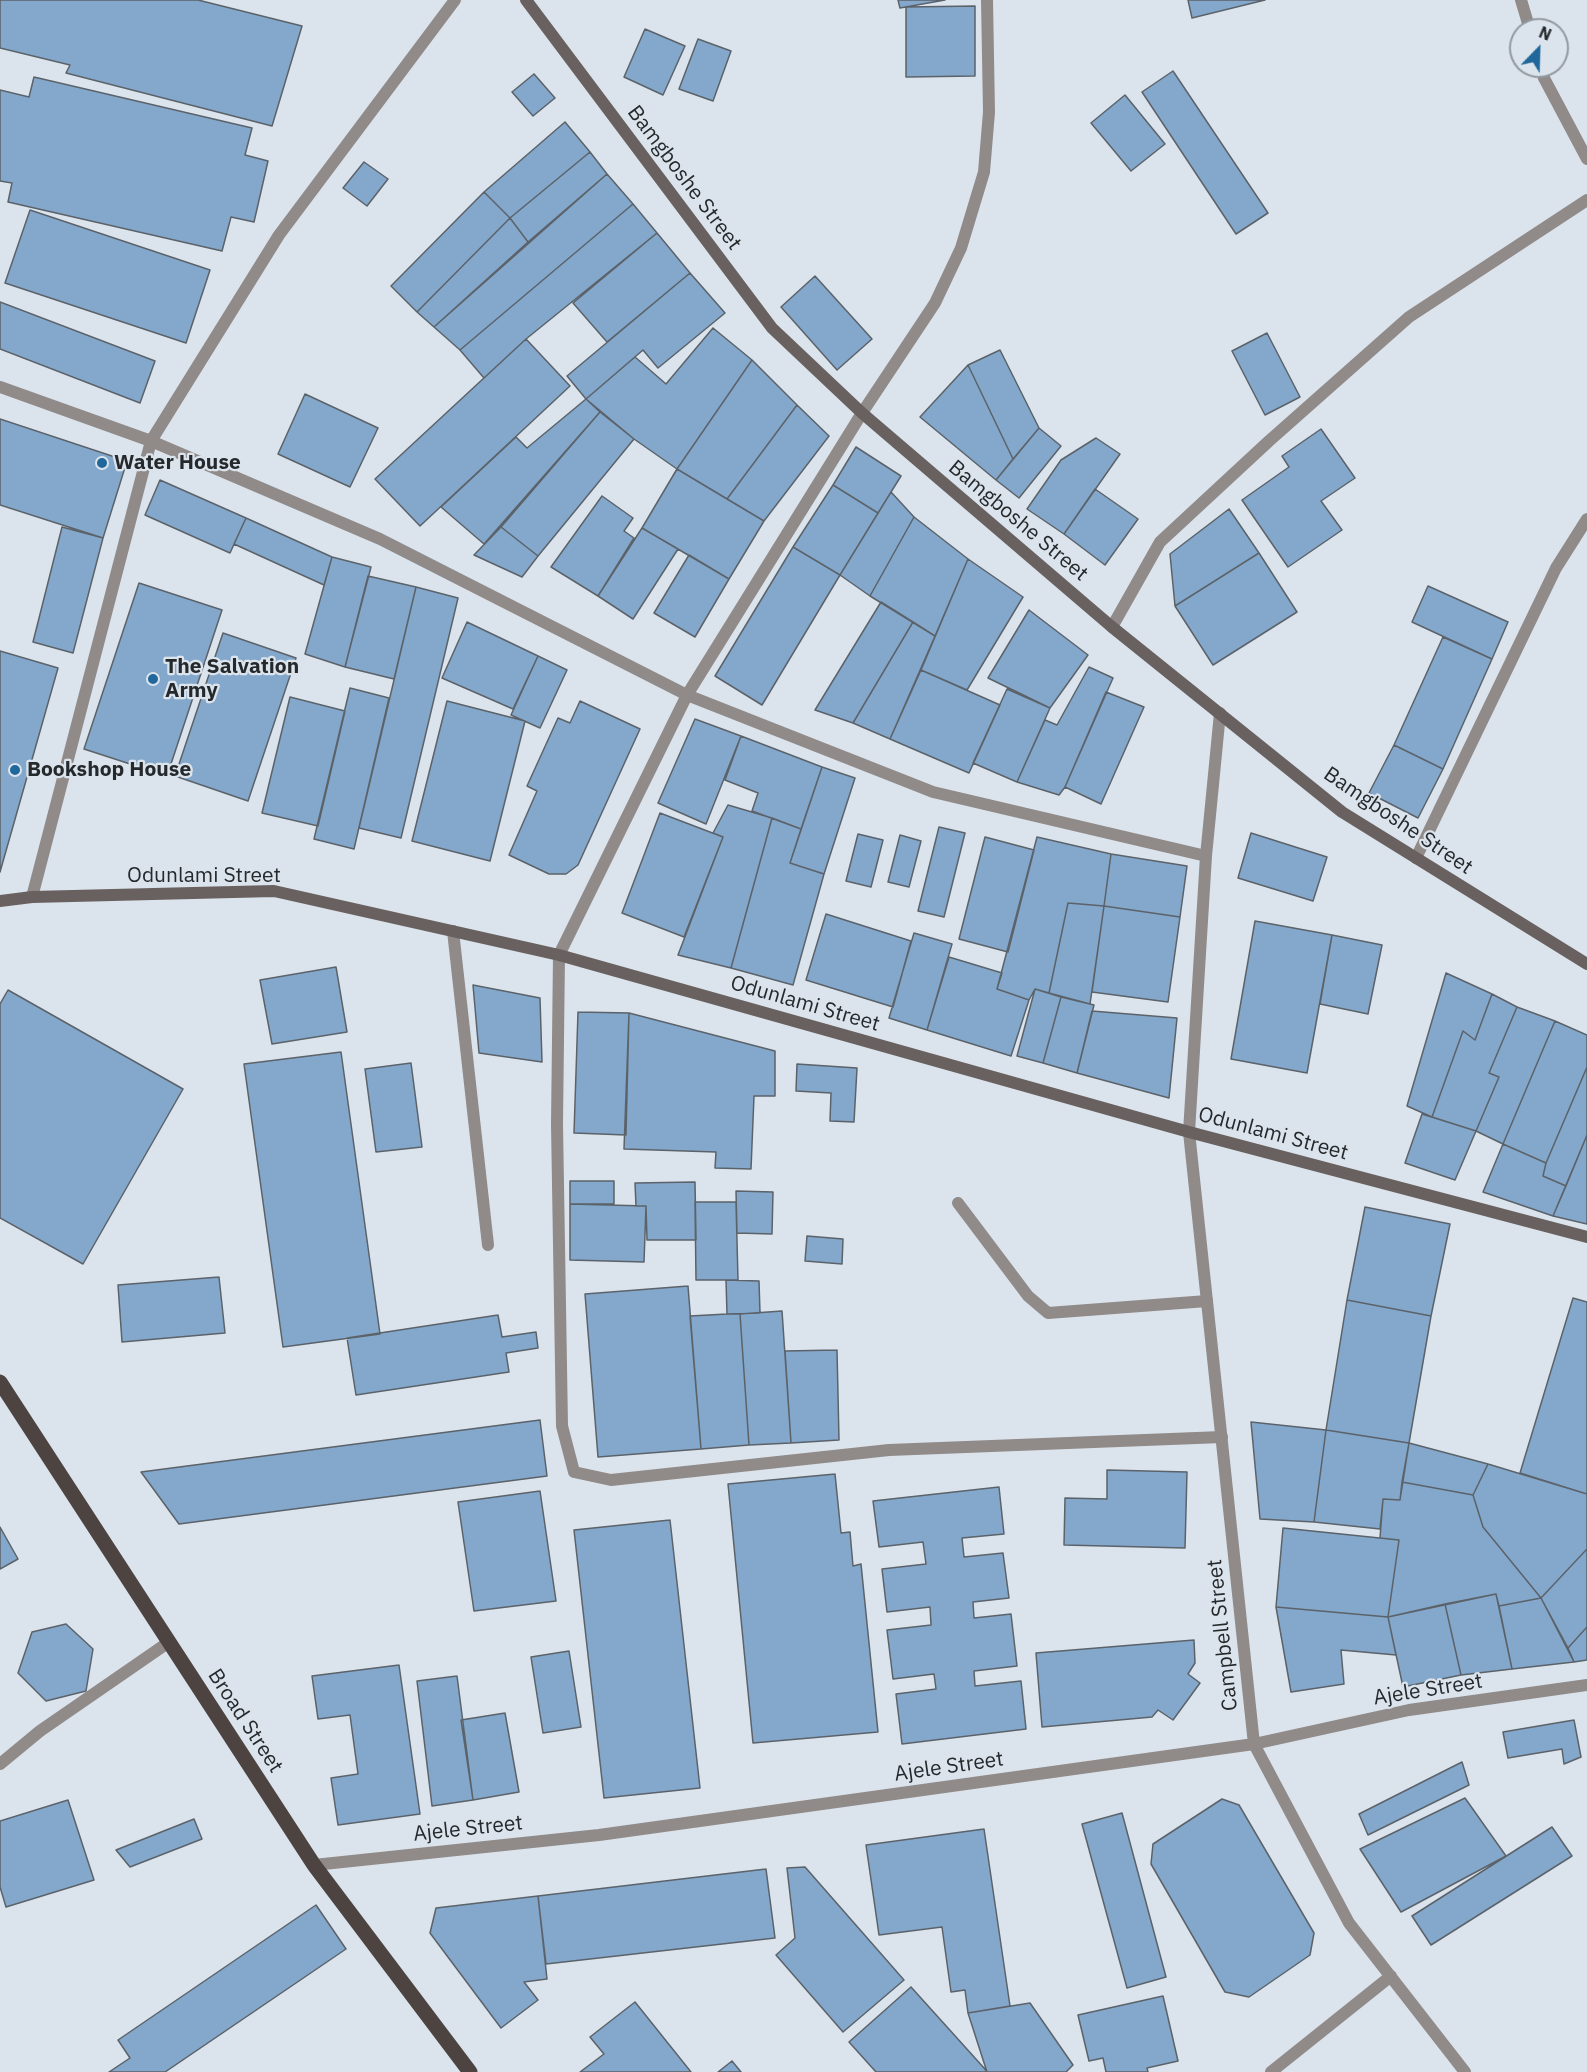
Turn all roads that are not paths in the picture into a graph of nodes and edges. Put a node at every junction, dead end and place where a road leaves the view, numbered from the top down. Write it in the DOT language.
graph roads {
  1 [pos="455,0"];
  2 [pos="526,0"];
  3 [pos="987,0"];
  4 [pos="1521,0"];
  5 [pos="1526,18"];
  6 [pos="1544,78"];
  7 [pos="1587,159"];
  8 [pos="1587,201"];
  9 [pos="0,387"];
  10 [pos="862,414"];
  11 [pos="151,441"];
  12 [pos="1587,519"];
  13 [pos="1112,627"];
  14 [pos="687,694"];
  15 [pos="1220,713"];
  16 [pos="1206,856"];
  17 [pos="1416,858"];
  18 [pos="32,897"];
  19 [pos="0,901"];
  20 [pos="453,931"];
  21 [pos="559,955"];
  22 [pos="1587,964"];
  23 [pos="1189,1132"];
  24 [pos="958,1203"];
  25 [pos="1587,1237"];
  26 [pos="488,1245"];
  27 [pos="1207,1301"];
  28 [pos="2,1389"];
  29 [pos="1222,1437"];
  30 [pos="169,1642"];
  31 [pos="1587,1685"];
  32 [pos="1254,1744"];
  33 [pos="0,1764"];
  34 [pos="314,1865"];
  35 [pos="1391,1976"];
  36 [pos="470,2072"];
  37 [pos="1271,2072"];
  38 [pos="1465,2072"];
  1 -- 11 [label="street"];
  2 -- 10 [label="main road, Bamgboshe Street"];
  3 -- 10 [label="street"];
  4 -- 5 [label="street"];
  6 -- 7 [label="street"];
  8 -- 13 [label="street"];
  9 -- 11 [label="street"];
  10 -- 13 [label="main road, Bamgboshe Street"];
  10 -- 14 [label="street"];
  11 -- 14 [label="street"];
  11 -- 18 [label="street"];
  12 -- 17 [label="street"];
  13 -- 15 [label="main road, Bamgboshe Street"];
  14 -- 16 [label="street"];
  14 -- 21 [label="street"];
  15 -- 16 [label="street, Campbell Street"];
  15 -- 17 [label="main road, Bamgboshe Street"];
  16 -- 23 [label="street, Campbell Street"];
  17 -- 22 [label="main road, Bamgboshe Street"];
  18 -- 19 [label="main road, Odunlami Street"];
  18 -- 20 [label="main road, Odunlami Street"];
  20 -- 21 [label="main road, Odunlami Street"];
  20 -- 26 [label="street"];
  21 -- 23 [label="main road, Odunlami Street"];
  21 -- 29 [label="street"];
  23 -- 25 [label="main road, Odunlami Street"];
  23 -- 27 [label="street, Campbell Street"];
  24 -- 27 [label="street"];
  27 -- 29 [label="street, Campbell Street"];
  28 -- 30 [label="main road, Broad Street"];
  29 -- 32 [label="street, Campbell Street"];
  30 -- 33 [label="street"];
  30 -- 34 [label="main road, Broad Street"];
  31 -- 32 [label="street, Ajele Street"];
  32 -- 34 [label="street, Ajele Street"];
  32 -- 35 [label="street, Campbell Street"];
  34 -- 36 [label="main road, Broad Street"];
  35 -- 37 [label="street"];
  35 -- 38 [label="street, Campbell Street"];
}
